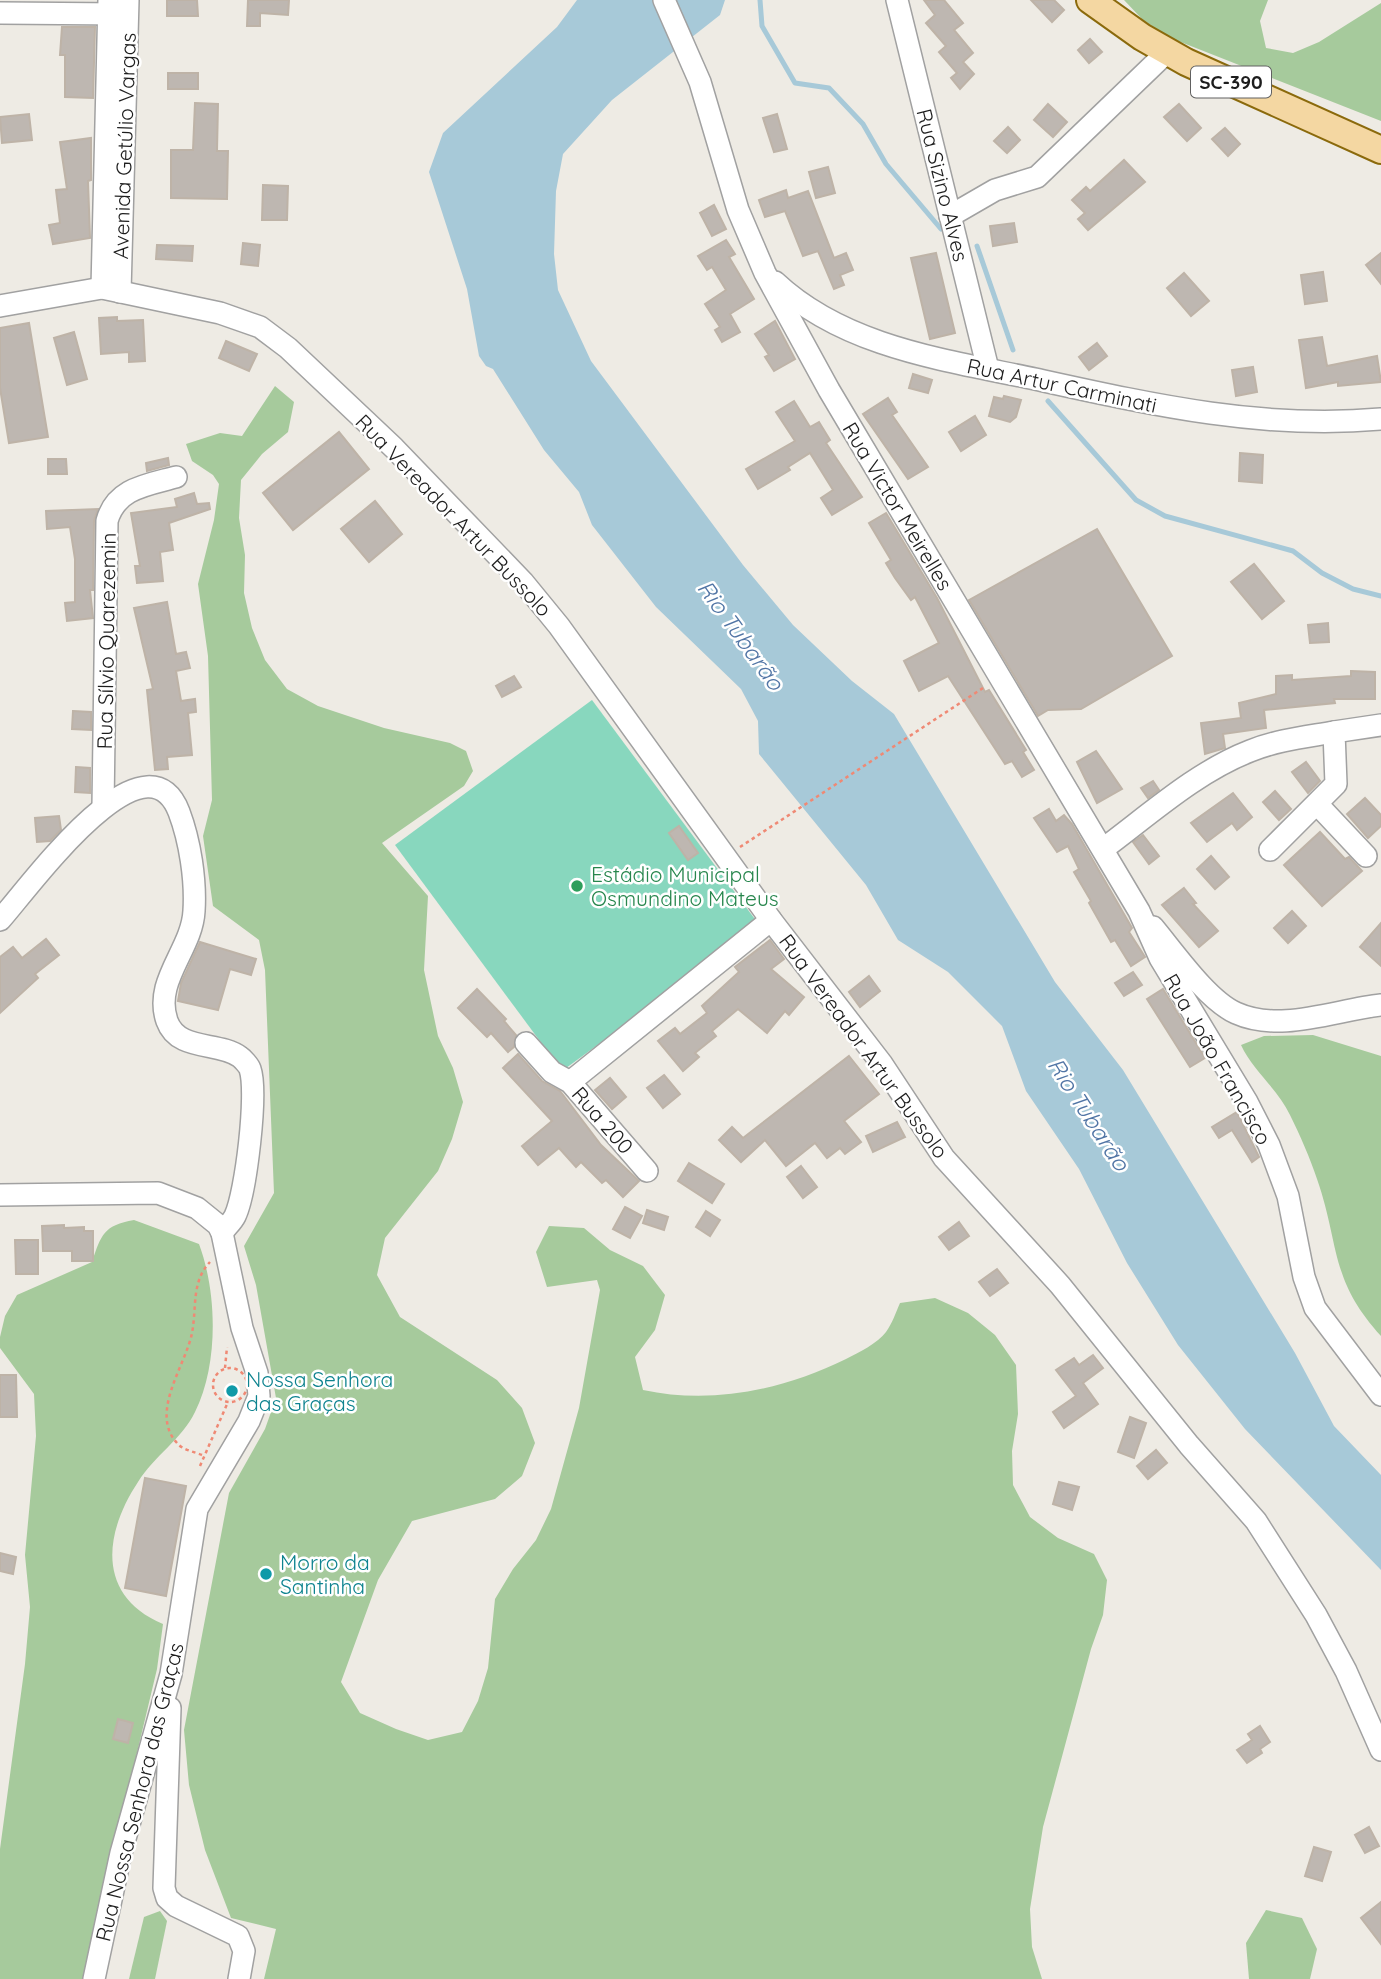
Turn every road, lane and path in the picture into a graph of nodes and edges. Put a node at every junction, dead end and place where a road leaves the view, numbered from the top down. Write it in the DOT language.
graph roads {
  1 [pos="664,0"];
  2 [pos="897,0"];
  3 [pos="1090,0"];
  4 [pos="118,7"];
  5 [pos="0,13"];
  6 [pos="1167,52"];
  7 [pos="1381,150"];
  8 [pos="950,216"];
  9 [pos="765,273"];
  10 [pos="111,290"];
  11 [pos="0,306"];
  12 [pos="988,369"];
  13 [pos="1380,419"];
  14 [pos="176,477"];
  15 [pos="1000,677"];
  16 [pos="1381,725"];
  17 [pos="1334,732"];
  18 [pos="1318,804"];
  19 [pos="103,807"];
  20 [pos="1103,849"];
  21 [pos="1270,850"];
  22 [pos="1366,856"];
  23 [pos="725,857"];
  24 [pos="1139,911"];
  25 [pos="0,920"];
  26 [pos="771,920"];
  27 [pos="1381,1005"];
  28 [pos="526,1043"];
  29 [pos="570,1082"];
  30 [pos="647,1171"];
  31 [pos="0,1195"];
  32 [pos="222,1233"];
  33 [pos="212,1259"];
  34 [pos="1381,1395"];
  35 [pos="228,1402"];
  36 [pos="202,1455"];
  37 [pos="204,1495"];
  38 [pos="171,1674"];
  39 [pos="1381,1750"];
  40 [pos="94,1979"];
  41 [pos="239,1979"];
  1 -- 9 [label="street, Rua Victor Meirelles"];
  2 -- 8 [label="street, Rua Sizino Alves"];
  3 -- 6 [label="main road, SC-390"];
  4 -- 5 [label="street"];
  4 -- 10 [label="street, Avenida Getúlio Vargas"];
  6 -- 7 [label="main road, SC-390"];
  6 -- 8 [label="street"];
  8 -- 12 [label="street, Rua Sizino Alves"];
  9 -- 12 [label="street, Rua Artur Carminati"];
  9 -- 15 [label="street, Rua Victor Meirelles"];
  10 -- 11 [label="street"];
  10 -- 23 [label="street, Rua Vereador Artur Bussolo"];
  12 -- 13 [label="street, Rua Artur Carminati"];
  14 -- 19 [label="street, Rua Sílvio Quarezemin"];
  15 -- 20 [label="street, Rua Victor Meirelles"];
  15 -- 23 [label="path"];
  16 -- 17 [label="street"];
  17 -- 18 [label="street"];
  17 -- 20 [label="street"];
  18 -- 21 [label="street"];
  18 -- 22 [label="street"];
  19 -- 25 [label="street"];
  19 -- 32 [label="street"];
  20 -- 24 [label="street, Rua Victor Meirelles"];
  23 -- 26 [label="street, Rua Vereador Artur Bussolo"];
  24 -- 27 [label="street"];
  24 -- 34 [label="street, Rua João Francisco"];
  26 -- 29 [label="street"];
  26 -- 39 [label="street, Rua Vereador Artur Bussolo"];
  28 -- 29 [label="street, Rua 200"];
  29 -- 30 [label="street, Rua 200"];
  31 -- 32 [label="street"];
  32 -- 37 [label="street, Rua Nossa Senhora das Graças"];
  33 -- 36 [label="path"];
  35 -- 35 [label="path"];
  35 -- 36 [label="path"];
  36 -- 37 [label="path"];
  37 -- 38 [label="street, Rua Nossa Senhora das Graças"];
  38 -- 40 [label="street, Rua Nossa Senhora das Graças"];
  38 -- 41 [label="street"];
}
